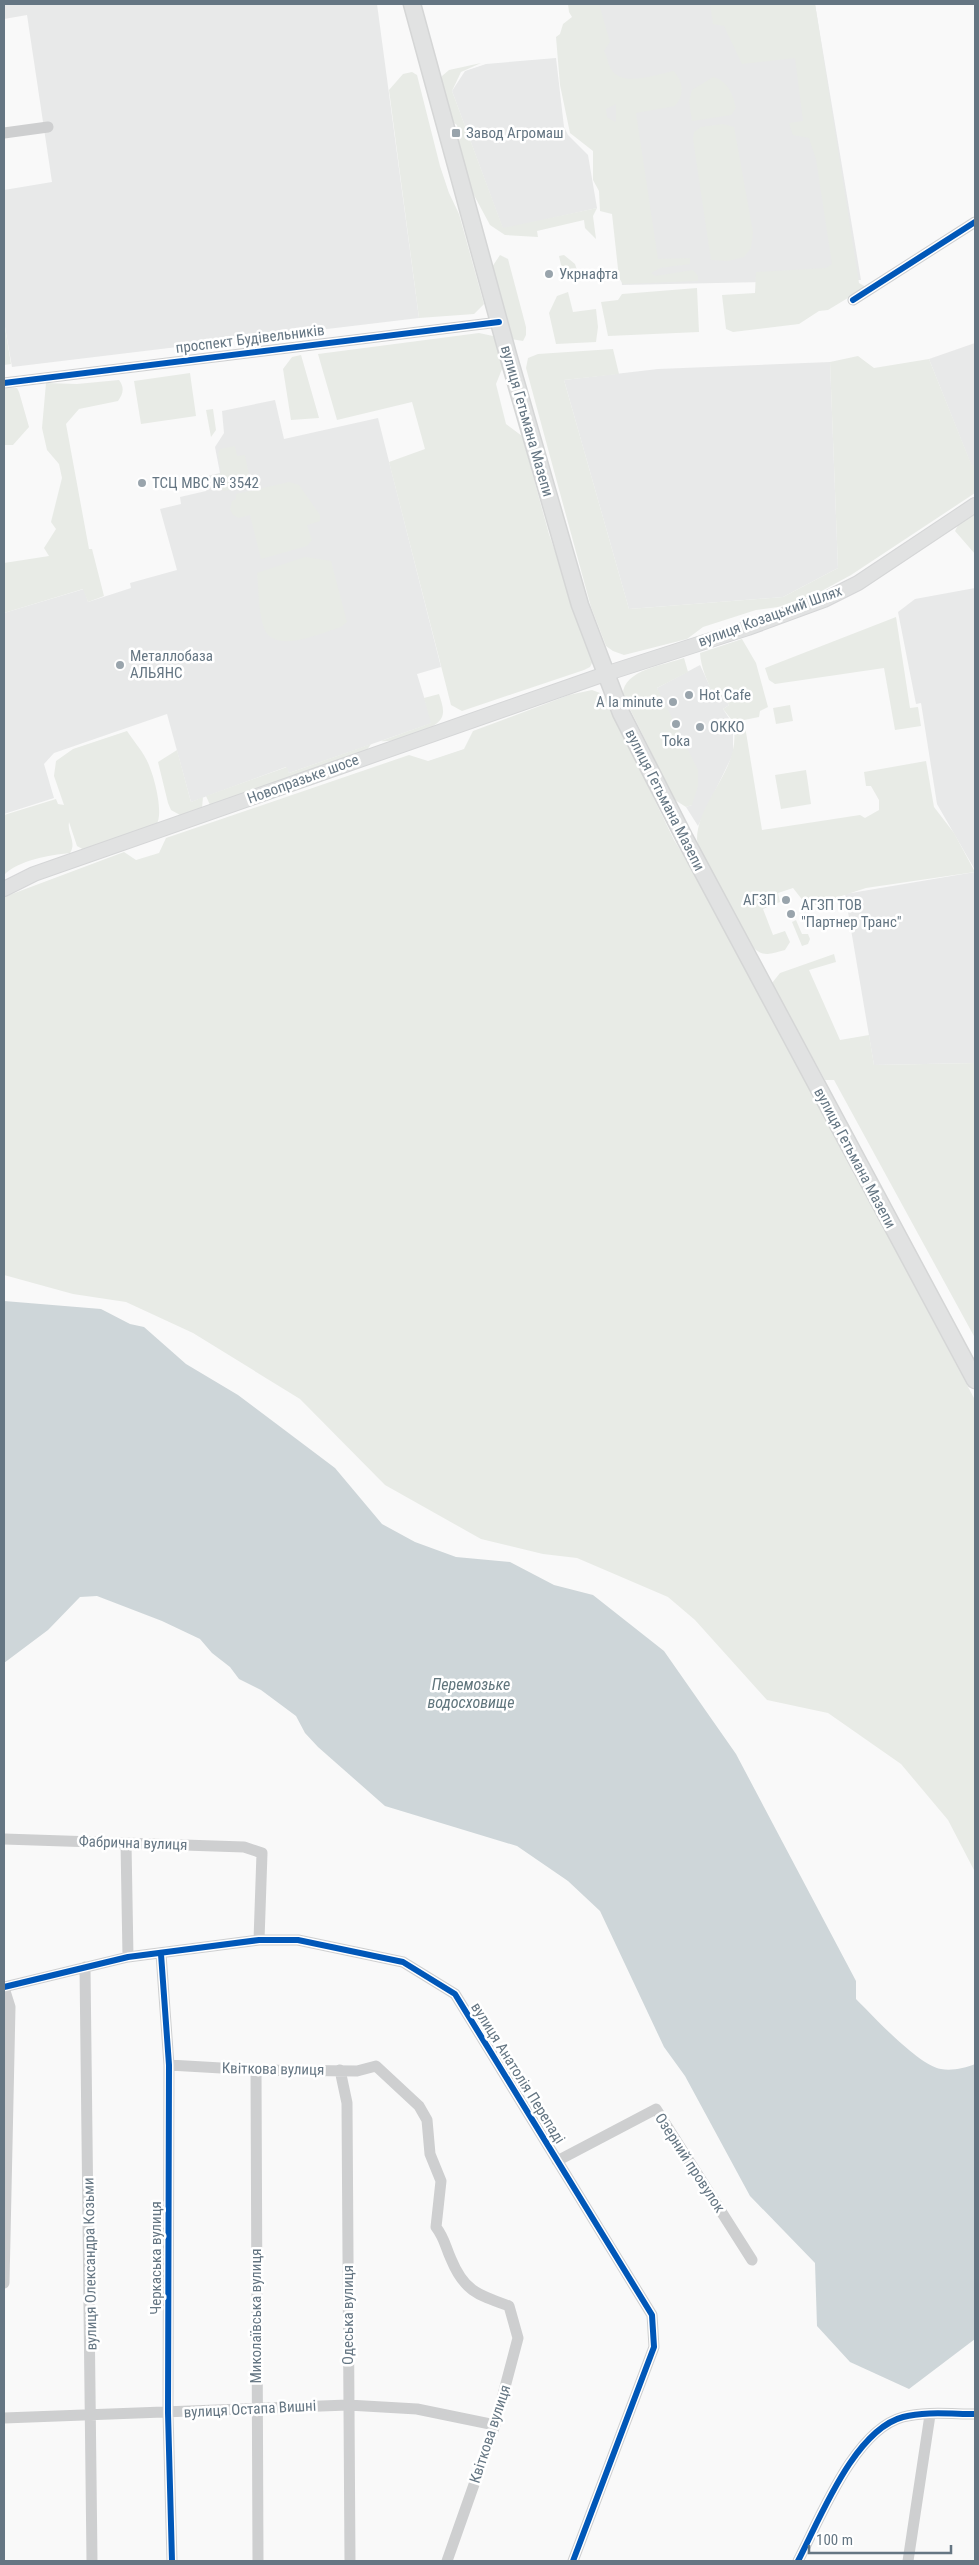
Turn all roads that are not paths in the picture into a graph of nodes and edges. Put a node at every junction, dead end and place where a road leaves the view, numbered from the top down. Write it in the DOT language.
graph roads {
  1 [pos="412,4"];
  2 [pos="48,127"];
  3 [pos="4,133"];
  4 [pos="975,222"];
  5 [pos="853,300"];
  6 [pos="499,322"];
  7 [pos="4,383"];
  8 [pos="975,505"];
  9 [pos="605,674"];
  10 [pos="4,889"];
  11 [pos="975,1380"];
  12 [pos="4,1839"];
  13 [pos="126,1843"];
  14 [pos="259,1940"];
  15 [pos="161,1954"];
  16 [pos="128,1958"];
  17 [pos="85,1967"];
  18 [pos="4,1988"];
  19 [pos="169,2065"];
  20 [pos="256,2070"];
  21 [pos="340,2070"];
  22 [pos="557,2160"];
  23 [pos="752,2260"];
  24 [pos="4,2283"];
  25 [pos="348,2405"];
  26 [pos="256,2408"];
  27 [pos="168,2413"];
  28 [pos="975,2414"];
  29 [pos="92,2415"];
  30 [pos="930,2415"];
  31 [pos="4,2418"];
  32 [pos="495,2425"];
  33 [pos="92,2561"];
  34 [pos="172,2561"];
  35 [pos="258,2561"];
  36 [pos="350,2561"];
  37 [pos="446,2561"];
  38 [pos="573,2561"];
  39 [pos="798,2561"];
  40 [pos="908,2561"];
  1 -- 6 [label="highway, вулиця Гетьмана Мазепи"];
  2 -- 3 [label="street"];
  4 -- 5 [label="street"];
  6 -- 7 [label="street, проспект Будівельників"];
  6 -- 9 [label="highway, вулиця Гетьмана Мазепи"];
  8 -- 9 [label="main road, вулиця Козацький Шлях"];
  9 -- 10 [label="main road, Новопразьке шосе"];
  9 -- 11 [label="highway, вулиця Гетьмана Мазепи"];
  12 -- 13 [label="street, Фабрична вулиця"];
  13 -- 14 [label="street, Фабрична вулиця"];
  13 -- 16 [label="street"];
  14 -- 15 [label="street, вулиця Анатолія Перепаді"];
  14 -- 22 [label="street, вулиця Анатолія Перепаді"];
  15 -- 16 [label="street, вулиця Анатолія Перепаді"];
  15 -- 19 [label="street, Черкаська вулиця"];
  16 -- 17 [label="street, вулиця Анатолія Перепаді"];
  17 -- 18 [label="street, вулиця Анатолія Перепаді"];
  17 -- 29 [label="street, вулиця Олександра Козьми"];
  18 -- 24 [label="street"];
  19 -- 20 [label="street, Квіткова вулиця"];
  19 -- 27 [label="street, Черкаська вулиця"];
  20 -- 21 [label="street, Квіткова вулиця"];
  20 -- 26 [label="street, Миколаївська вулиця"];
  21 -- 25 [label="street, Одеська вулиця"];
  21 -- 32 [label="street, Квіткова вулиця"];
  22 -- 23 [label="street, Озерний провулок"];
  22 -- 38 [label="street, вулиця Анатолія Перепаді"];
  25 -- 26 [label="street, вулиця Остапа Вишні"];
  25 -- 32 [label="street, вулиця Остапа Вишні"];
  25 -- 36 [label="street, Одеська вулиця"];
  26 -- 27 [label="street, вулиця Остапа Вишні"];
  26 -- 35 [label="street, Миколаївська вулиця"];
  27 -- 29 [label="street, вулиця Остапа Вишні"];
  27 -- 34 [label="street, Черкаська вулиця"];
  28 -- 30 [label="street"];
  29 -- 31 [label="street, вулиця Остапа Вишні"];
  29 -- 33 [label="street, вулиця Олександра Козьми"];
  30 -- 39 [label="street"];
  30 -- 40 [label="street"];
  32 -- 37 [label="street, Квіткова вулиця"];
}
